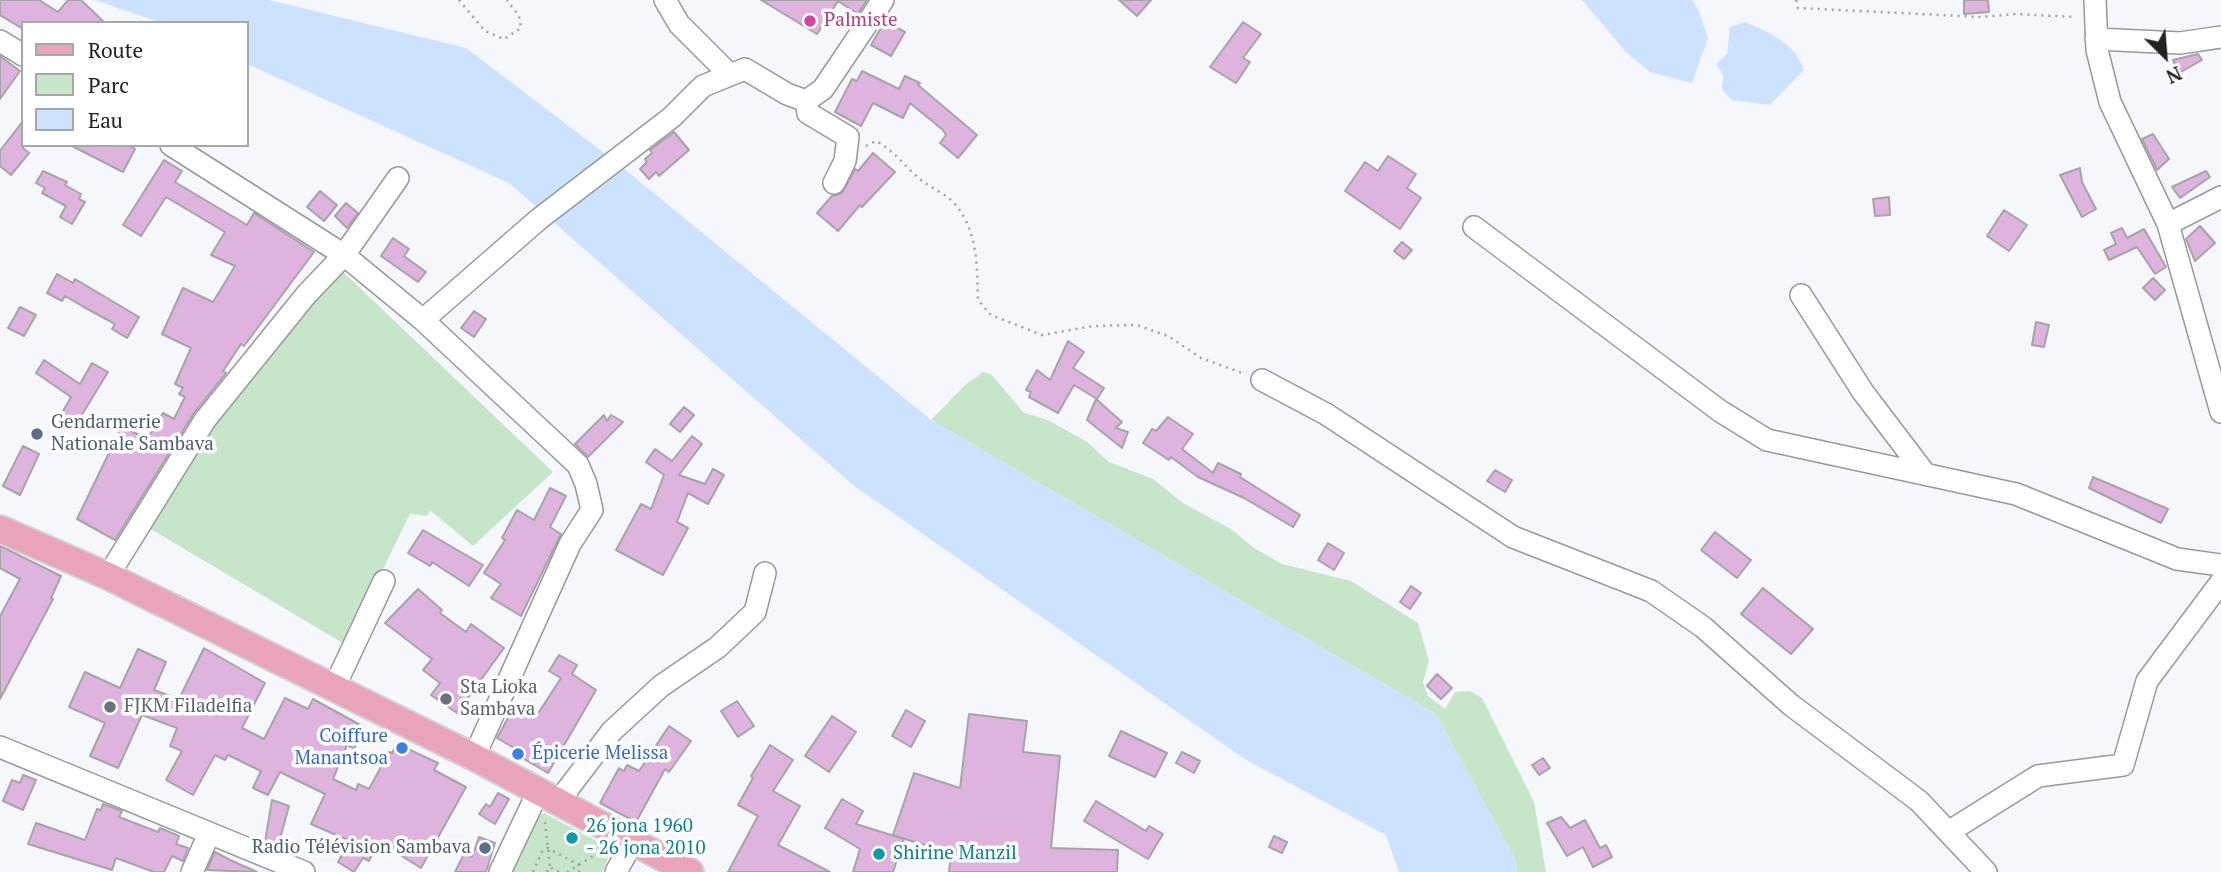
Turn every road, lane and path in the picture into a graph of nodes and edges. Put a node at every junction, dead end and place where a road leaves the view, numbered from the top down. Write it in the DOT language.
graph roads {
  1 [pos="459,0"];
  2 [pos="507,0"];
  3 [pos="665,0"];
  4 [pos="883,0"];
  5 [pos="1796,0"];
  6 [pos="2095,19"];
  7 [pos="2221,37"];
  8 [pos="0,41"];
  9 [pos="21,54"];
  10 [pos="728,73"];
  11 [pos="806,101"];
  12 [pos="848,137"];
  13 [pos="174,147"];
  14 [pos="398,178"];
  15 [pos="834,183"];
  16 [pos="2221,197"];
  17 [pos="2168,224"];
  18 [pos="1474,227"];
  19 [pos="344,255"];
  20 [pos="1801,295"];
  21 [pos="423,320"];
  22 [pos="1262,380"];
  23 [pos="2221,412"];
  24 [pos="1923,471"];
  25 [pos="0,529"];
  26 [pos="2221,565"];
  27 [pos="765,573"];
  28 [pos="108,576"];
  29 [pos="384,581"];
  30 [pos="2221,582"];
  31 [pos="333,690"];
  32 [pos="0,747"];
  33 [pos="474,757"];
  34 [pos="546,796"];
  35 [pos="1950,831"];
  36 [pos="209,834"];
  37 [pos="628,839"];
  38 [pos="548,848"];
  39 [pos="579,865"];
  40 [pos="550,867"];
  41 [pos="192,872"];
  42 [pos="304,872"];
  43 [pos="500,872"];
  44 [pos="533,872"];
  45 [pos="547,872"];
  46 [pos="559,872"];
  47 [pos="567,872"];
  48 [pos="579,872"];
  49 [pos="616,872"];
  50 [pos="690,872"];
  51 [pos="1986,872"];
  1 -- 2 [label="path"];
  3 -- 10 [label="street"];
  4 -- 11 [label="street"];
  5 -- 6 [label="path"];
  6 -- 7 [label="street"];
  6 -- 17 [label="street"];
  8 -- 9 [label="street"];
  10 -- 11 [label="street"];
  10 -- 21 [label="street"];
  11 -- 12 [label="street"];
  12 -- 15 [label="street"];
  12 -- 22 [label="path"];
  13 -- 19 [label="street"];
  14 -- 19 [label="street"];
  16 -- 17 [label="street"];
  17 -- 23 [label="street"];
  18 -- 24 [label="street"];
  19 -- 21 [label="street"];
  19 -- 28 [label="street"];
  20 -- 24 [label="street"];
  21 -- 33 [label="street"];
  22 -- 35 [label="street"];
  24 -- 26 [label="street"];
  25 -- 28 [label="main road"];
  27 -- 34 [label="street"];
  28 -- 31 [label="main road"];
  29 -- 31 [label="street"];
  30 -- 35 [label="street"];
  31 -- 33 [label="main road"];
  32 -- 36 [label="street"];
  33 -- 34 [label="main road"];
  34 -- 37 [label="main road"];
  34 -- 38 [label="path"];
  34 -- 43 [label="street"];
  35 -- 51 [label="street"];
  36 -- 41 [label="street"];
  36 -- 42 [label="street"];
  37 -- 39 [label="path"];
  37 -- 49 [label="street"];
  37 -- 50 [label="main road"];
  38 -- 39 [label="path"];
  38 -- 40 [label="path"];
  38 -- 44 [label="path"];
  39 -- 47 [label="path"];
  39 -- 48 [label="path"];
  40 -- 45 [label="path"];
  40 -- 46 [label="path"];
}
